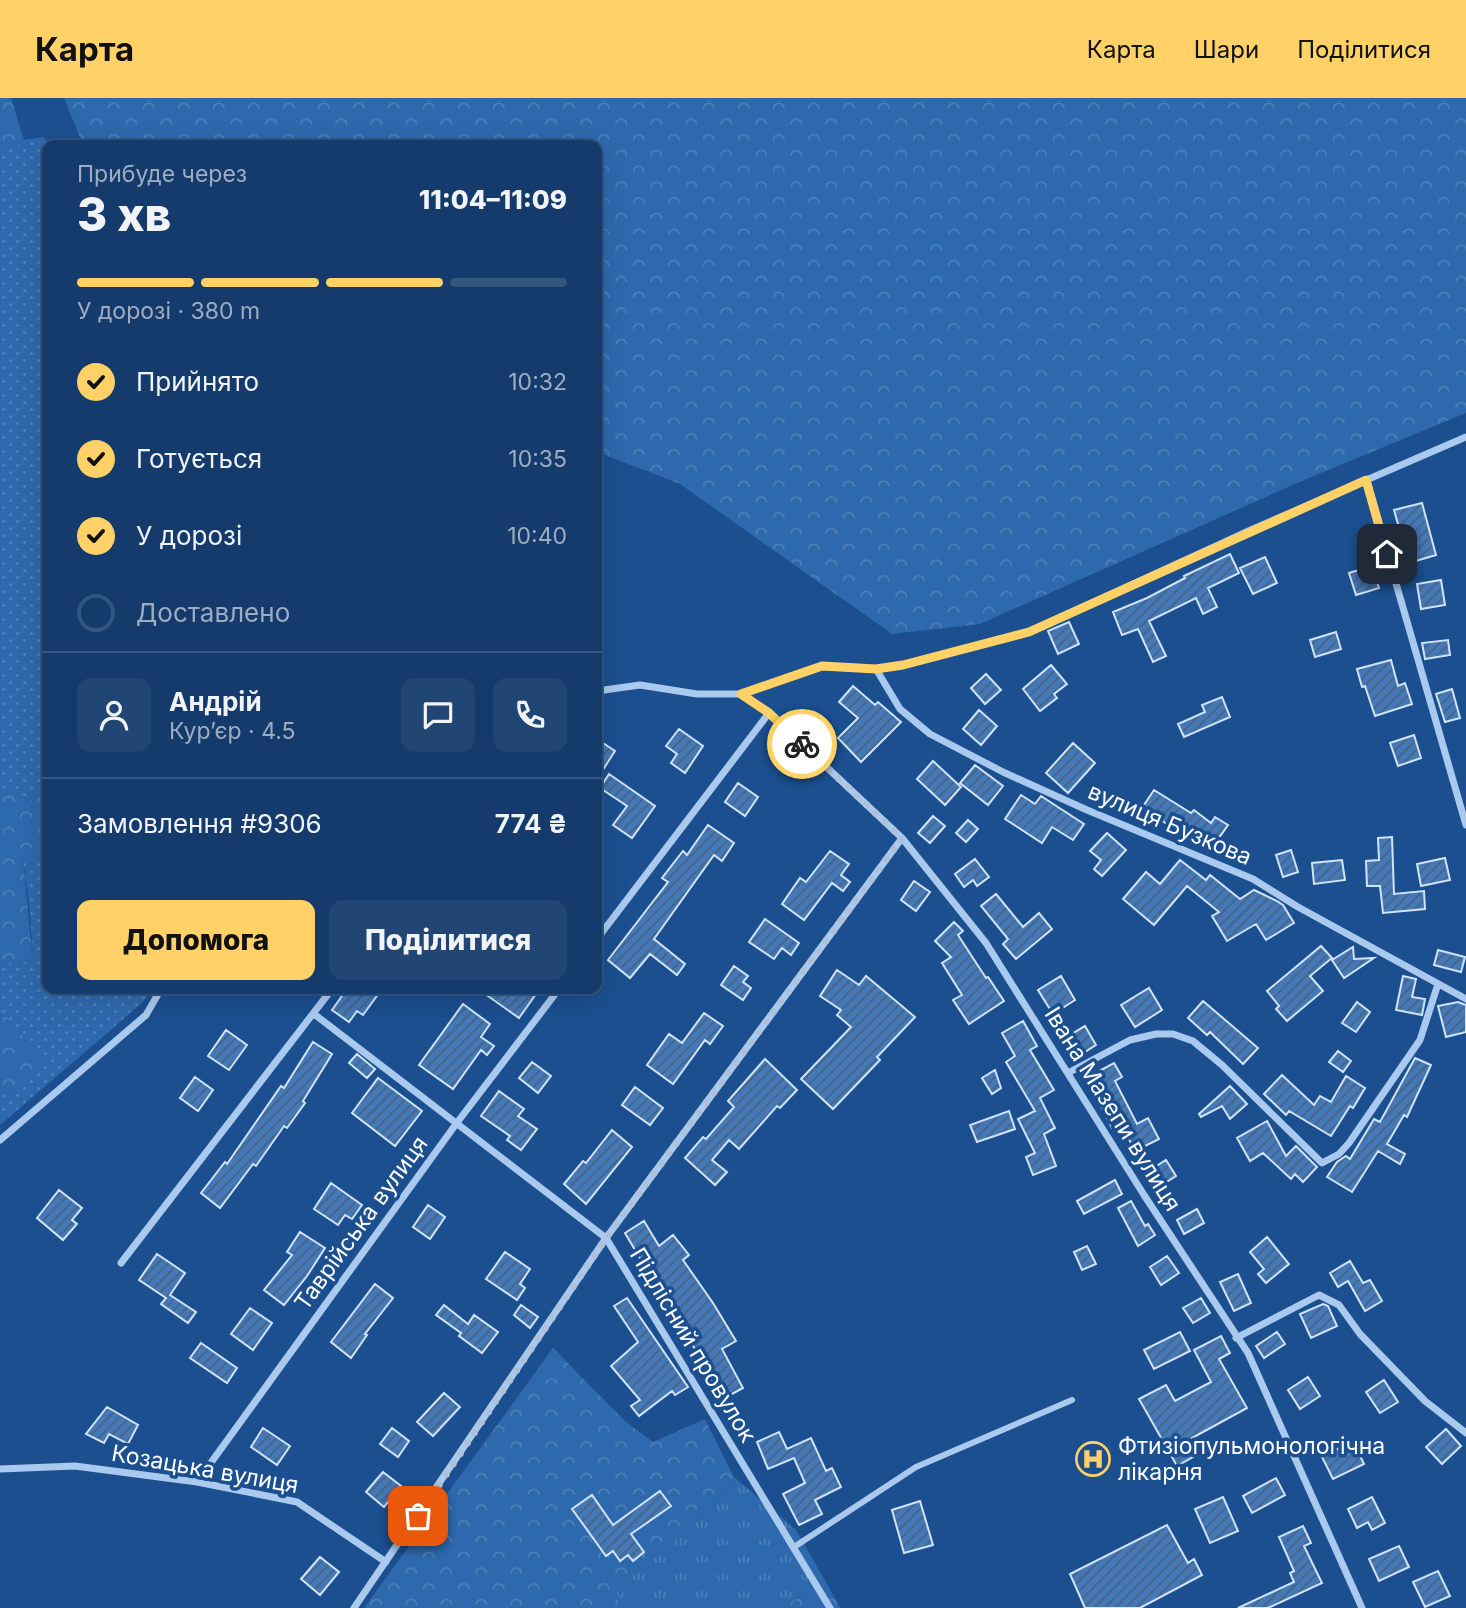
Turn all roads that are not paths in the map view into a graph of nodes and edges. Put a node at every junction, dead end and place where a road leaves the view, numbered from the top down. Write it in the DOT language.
graph roads {
  1 [pos="1466,437"];
  2 [pos="1366,480"];
  3 [pos="876,669"];
  4 [pos="602,690"];
  5 [pos="741,694"];
  6 [pos="769,713"];
  7 [pos="1466,825"];
  8 [pos="902,838"];
  9 [pos="602,932"];
  10 [pos="1438,984"];
  11 [pos="158,994"];
  12 [pos="328,994"];
  13 [pos="555,994"];
  14 [pos="1466,999"];
  15 [pos="314,1014"];
  16 [pos="1068,1073"];
  17 [pos="456,1124"];
  18 [pos="0,1140"];
  19 [pos="606,1238"];
  20 [pos="121,1263"];
  21 [pos="1236,1338"];
  22 [pos="1072,1400"];
  23 [pos="1466,1433"];
  24 [pos="0,1469"];
  25 [pos="197,1482"];
  26 [pos="794,1548"];
  27 [pos="386,1562"];
  28 [pos="354,1608"];
  29 [pos="830,1608"];
  30 [pos="1362,1608"];
  1 -- 2 [label="street"];
  2 -- 3 [label="street"];
  2 -- 7 [label="street"];
  3 -- 5 [label="street"];
  3 -- 10 [label="street, вулиця Бузкова"];
  4 -- 5 [label="street"];
  5 -- 6 [label="street, Івана Мазепи вулиця"];
  6 -- 8 [label="street, Івана Мазепи вулиця"];
  6 -- 9 [label="street"];
  8 -- 16 [label="street, Івана Мазепи вулиця"];
  8 -- 19 [label="street"];
  10 -- 14 [label="street, вулиця Бузкова"];
  10 -- 16 [label="street"];
  11 -- 18 [label="street"];
  12 -- 15 [label="street"];
  13 -- 17 [label="street, Таврійська вулиця"];
  15 -- 17 [label="street, Підлісний провулок"];
  15 -- 20 [label="street"];
  16 -- 21 [label="street, Івана Мазепи вулиця"];
  17 -- 19 [label="street, Підлісний провулок"];
  17 -- 25 [label="street, Таврійська вулиця"];
  19 -- 26 [label="street, Підлісний провулок"];
  19 -- 27 [label="street"];
  21 -- 23 [label="street"];
  21 -- 30 [label="street, Івана Мазепи вулиця"];
  22 -- 26 [label="street"];
  24 -- 25 [label="street, Козацька вулиця"];
  25 -- 27 [label="street, Козацька вулиця"];
  26 -- 29 [label="street, Підлісний провулок"];
  27 -- 28 [label="street"];
}
